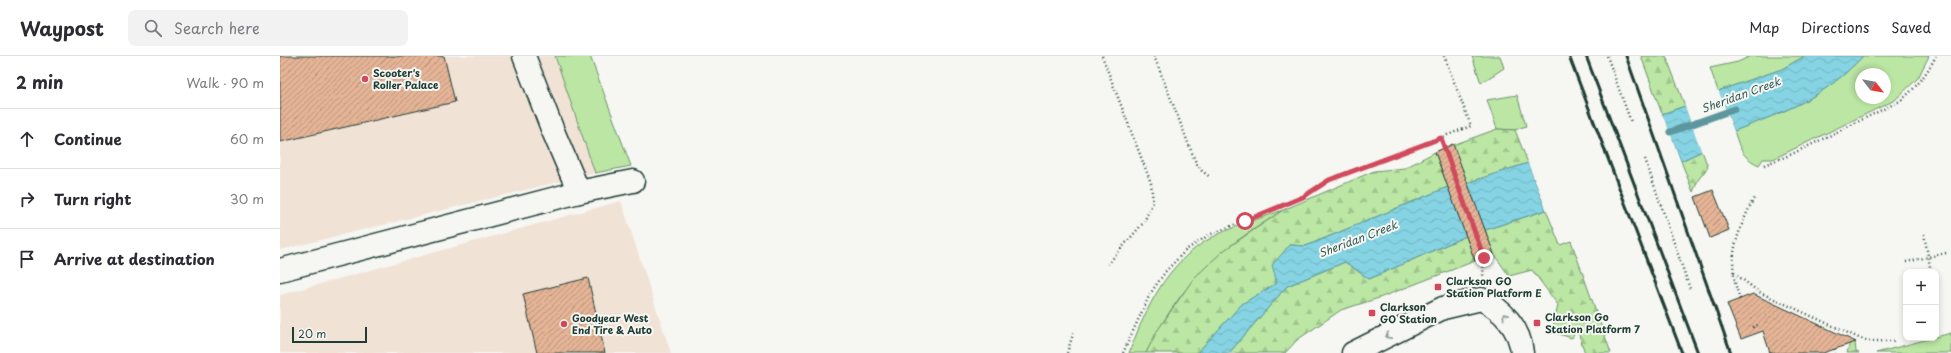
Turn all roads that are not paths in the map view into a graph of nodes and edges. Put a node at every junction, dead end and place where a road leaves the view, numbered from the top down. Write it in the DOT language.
graph roads {
  1 [pos="524,56"];
  2 [pos="633,181"];
  3 [pos="579,192"];
  4 [pos="280,270"];
  5 [pos="1353,353"];
  6 [pos="1522,353"];
  1 -- 3 [label="lane"];
  2 -- 3 [label="lane"];
  3 -- 4 [label="lane"];
  6 -- 5 [label="lane, one-way"];
}
